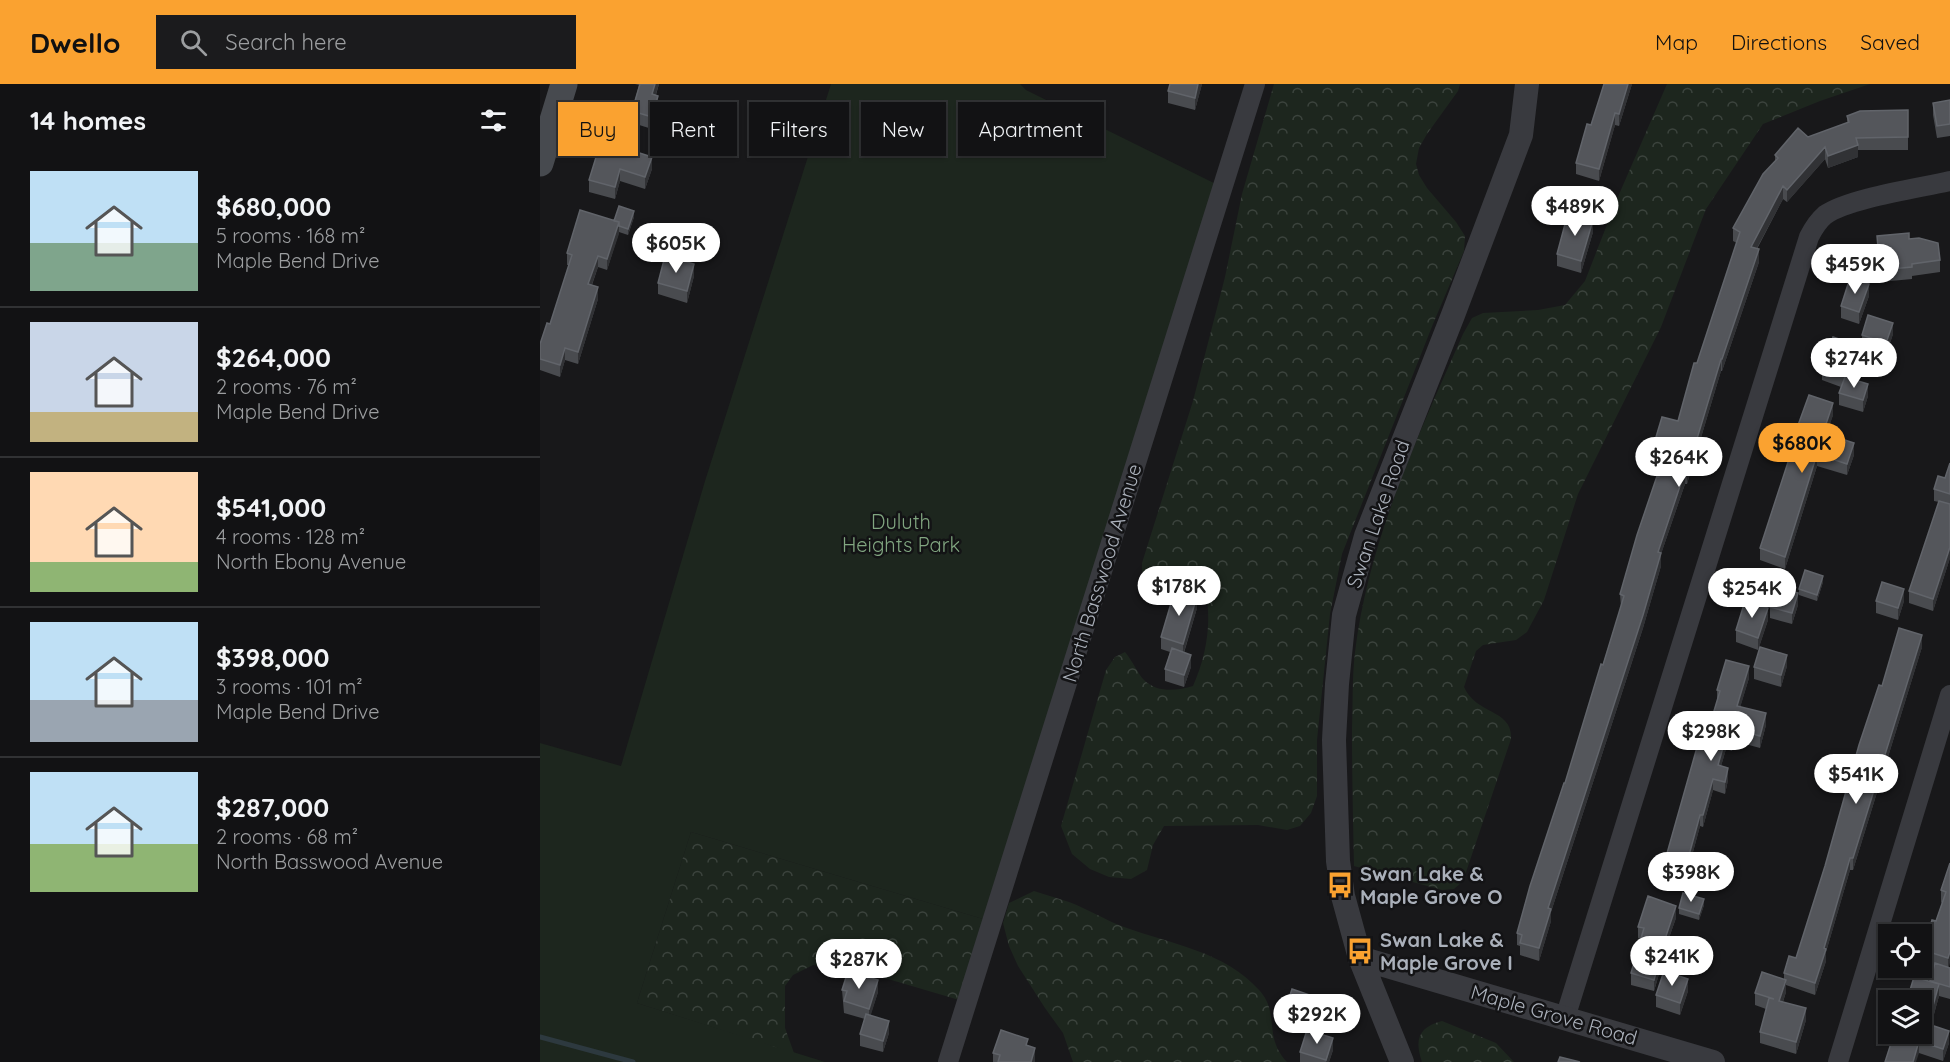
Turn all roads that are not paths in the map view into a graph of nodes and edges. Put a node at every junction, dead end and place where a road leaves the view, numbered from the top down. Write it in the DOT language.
graph roads {
  1 [pos="564,84"];
  2 [pos="1255,84"];
  3 [pos="1527,84"];
  4 [pos="540,163"];
  5 [pos="1950,181"];
  6 [pos="1950,695"];
  7 [pos="1360,958"];
  8 [pos="1565,1018"];
  9 [pos="948,1062"];
  10 [pos="1402,1062"];
  11 [pos="1713,1062"];
  12 [pos="1838,1062"];
  1 -- 4 [label="main road"];
  2 -- 9 [label="street, North Basswood Avenue"];
  3 -- 7 [label="street, Swan Lake Road"];
  5 -- 8 [label="street"];
  6 -- 12 [label="street"];
  7 -- 8 [label="street, Maple Grove Road"];
  7 -- 10 [label="street, Swan Lake Road"];
  8 -- 11 [label="street, Maple Grove Road"];
}
